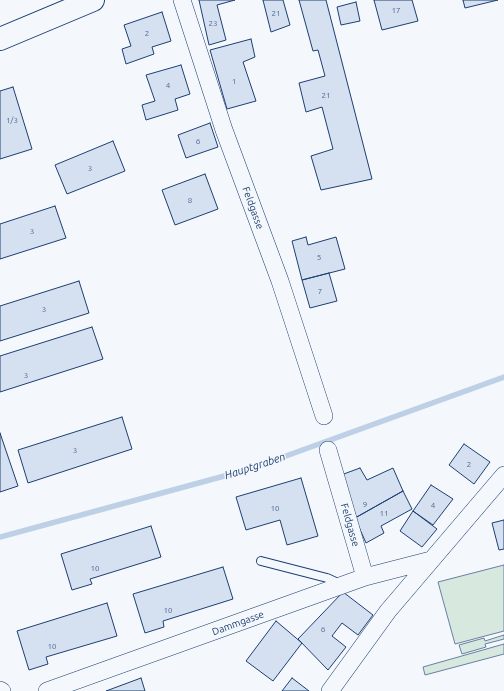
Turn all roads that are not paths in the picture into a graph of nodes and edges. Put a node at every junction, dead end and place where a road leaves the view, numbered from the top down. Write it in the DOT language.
graph roads {
  1 [pos="93,0"];
  2 [pos="182,0"];
  3 [pos="0,39"];
  4 [pos="324,416"];
  5 [pos="328,450"];
  6 [pos="504,475"];
  7 [pos="431,560"];
  8 [pos="261,561"];
  9 [pos="365,577"];
  10 [pos="343,585"];
  11 [pos="47,691"];
  12 [pos="330,691"];
  1 -- 3 [label="main road"];
  2 -- 4 [label="street, Feldgasse"];
  5 -- 9 [label="street, Feldgasse"];
  6 -- 7 [label="street"];
  7 -- 9 [label="street, Dammgasse"];
  7 -- 12 [label="street"];
  8 -- 10 [label="lane"];
  9 -- 10 [label="street, Dammgasse"];
  10 -- 11 [label="street, Dammgasse"];
}
